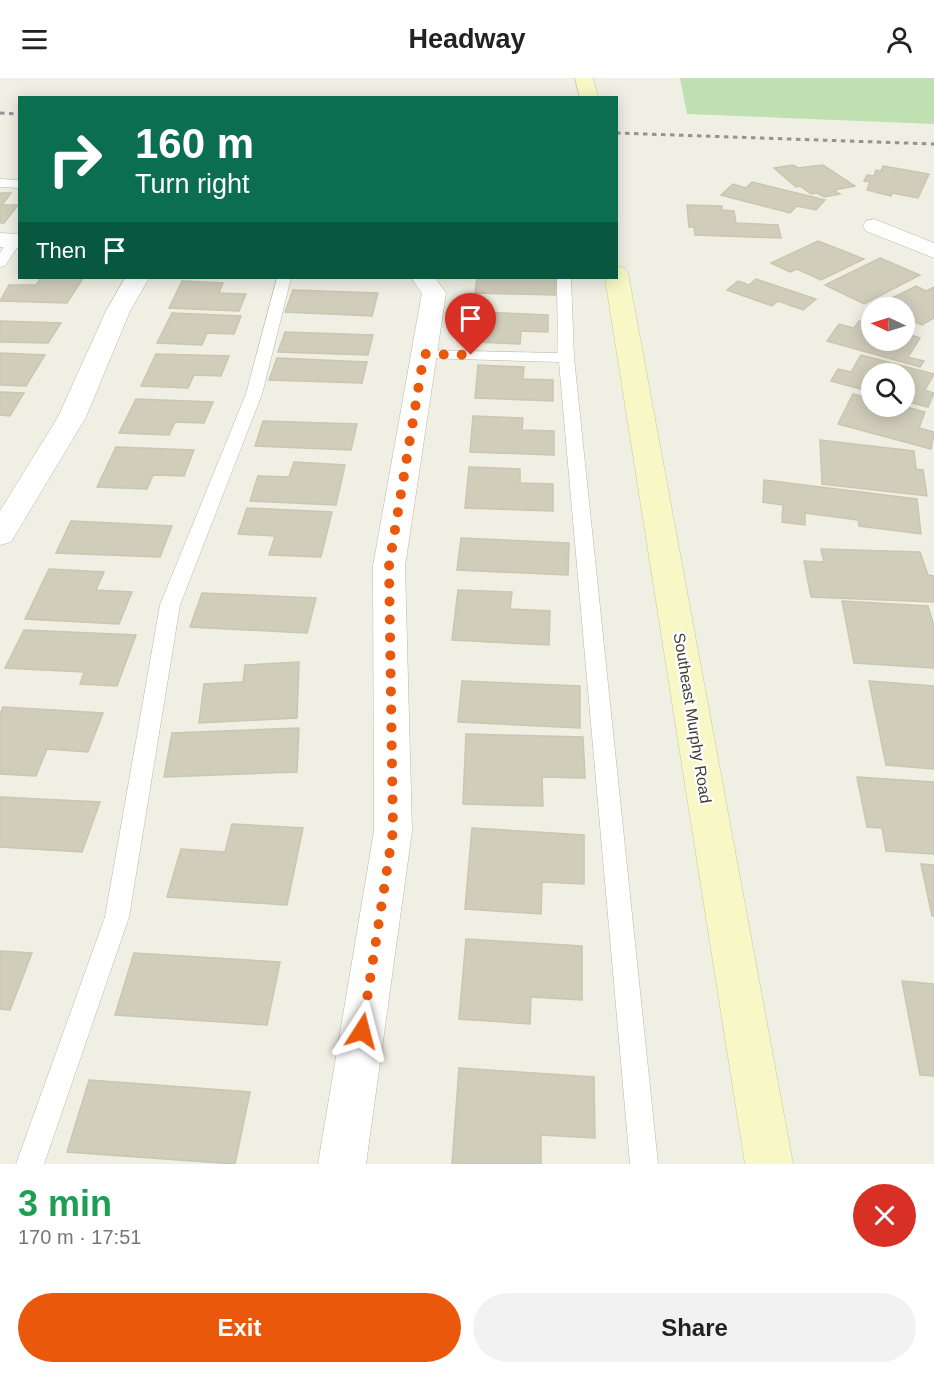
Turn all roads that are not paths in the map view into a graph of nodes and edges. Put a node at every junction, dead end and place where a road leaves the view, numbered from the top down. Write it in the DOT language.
graph roads {
  1 [pos="584,78"];
  2 [pos="589,96"];
  3 [pos="0,183"];
  4 [pos="18,184"];
  5 [pos="874,226"];
  6 [pos="11,240"];
  7 [pos="934,251"];
  8 [pos="0,263"];
  9 [pos="136,279"];
  10 [pos="284,279"];
  11 [pos="564,279"];
  12 [pos="617,279"];
  13 [pos="429,285"];
  14 [pos="424,354"];
  15 [pos="566,358"];
  16 [pos="0,535"];
  17 [pos="30,1164"];
  18 [pos="342,1164"];
  19 [pos="644,1164"];
  20 [pos="769,1164"];
  1 -- 2 [label="main road"];
  3 -- 4 [label="lane"];
  5 -- 7 [label="street"];
  6 -- 8 [label="lane"];
  9 -- 16 [label="street"];
  10 -- 17 [label="lane"];
  11 -- 15 [label="lane"];
  12 -- 20 [label="main road, Southeast Murphy Road"];
  13 -- 14 [label="street"];
  14 -- 15 [label="lane"];
  14 -- 18 [label="street"];
  15 -- 19 [label="lane"];
}
